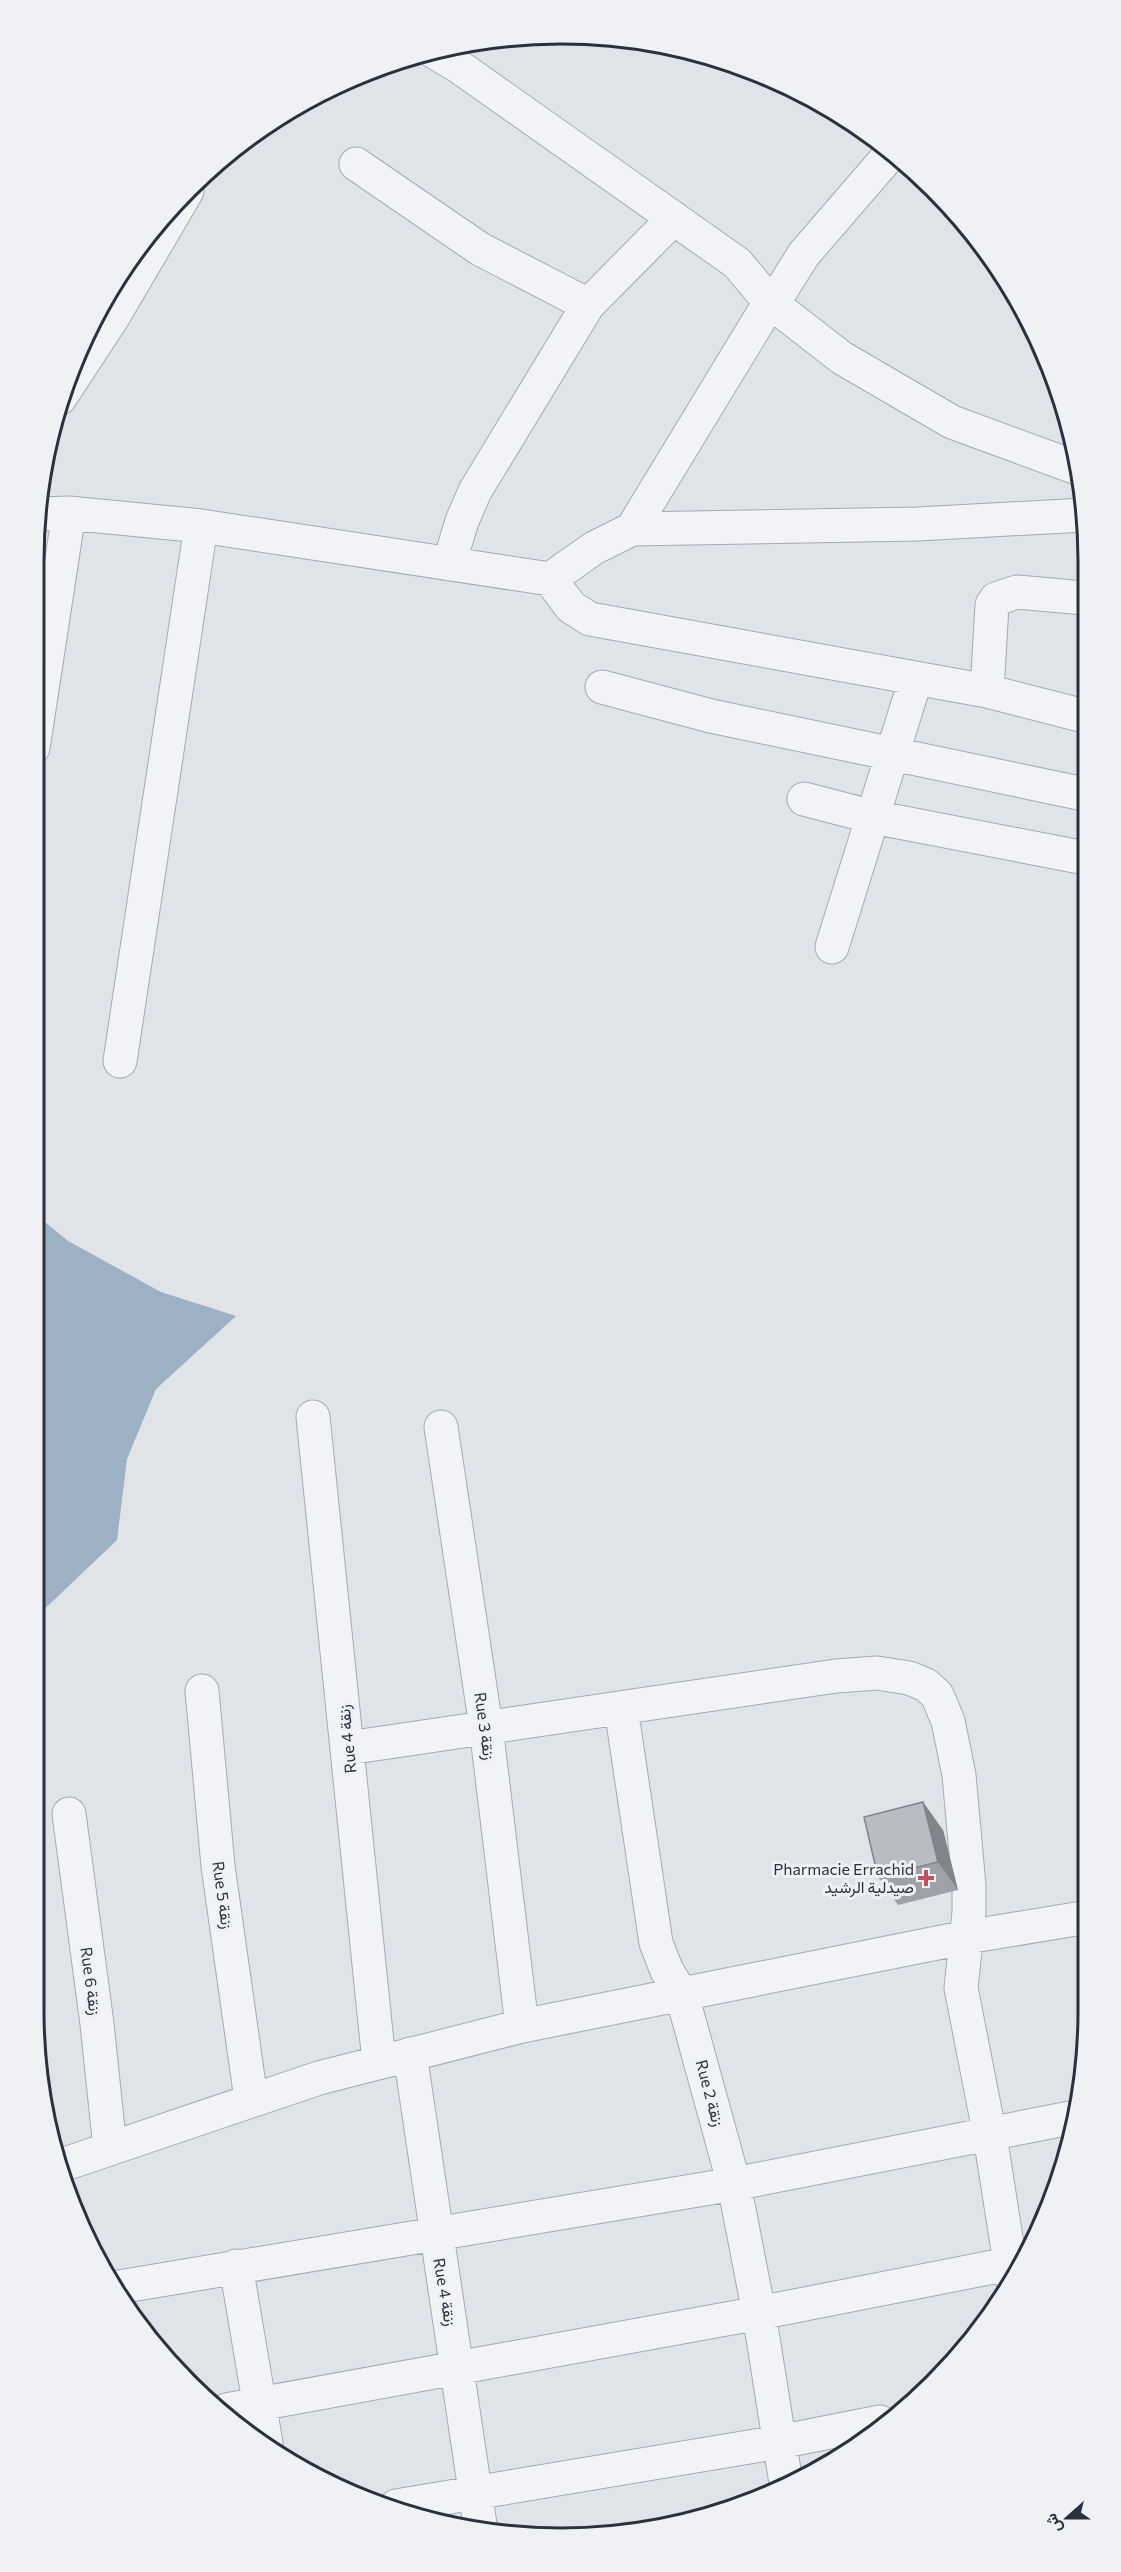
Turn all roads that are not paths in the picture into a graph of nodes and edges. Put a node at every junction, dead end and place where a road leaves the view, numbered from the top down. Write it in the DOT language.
graph roads {
  1 [pos="443,57"];
  2 [pos="886,159"];
  3 [pos="356,164"];
  4 [pos="674,218"];
  5 [pos="165,229"];
  6 [pos="770,302"];
  7 [pos="588,305"];
  8 [pos="84,361"];
  9 [pos="1069,465"];
  10 [pos="55,513"];
  11 [pos="1075,515"];
  12 [pos="201,526"];
  13 [pos="632,529"];
  14 [pos="448,564"];
  15 [pos="550,579"];
  16 [pos="1078,597"];
  17 [pos="44,630"];
  18 [pos="916,678"];
  19 [pos="602,687"];
  20 [pos="987,691"];
  21 [pos="1078,714"];
  22 [pos="891,753"];
  23 [pos="1078,793"];
  24 [pos="804,800"];
  25 [pos="873,818"];
  26 [pos="1078,857"];
  27 [pos="832,947"];
  28 [pos="120,1061"];
  29 [pos="313,1417"];
  30 [pos="441,1427"];
  31 [pos="202,1691"];
  32 [pos="621,1708"];
  33 [pos="486,1727"];
  34 [pos="348,1748"];
  35 [pos="69,1814"];
  36 [pos="1078,1919"];
  37 [pos="967,1937"];
  38 [pos="682,1995"];
  39 [pos="522,2026"];
  40 [pos="410,2054"];
  41 [pos="379,2062"];
  42 [pos="251,2099"];
  43 [pos="1066,2119"];
  44 [pos="990,2136"];
  45 [pos="110,2148"];
  46 [pos="66,2163"];
  47 [pos="735,2184"];
  48 [pos="435,2234"];
  49 [pos="1013,2260"];
  50 [pos="236,2266"];
  51 [pos="1008,2270"];
  52 [pos="123,2286"];
  53 [pos="759,2313"];
  54 [pos="458,2368"];
  55 [pos="258,2404"];
  56 [pos="231,2409"];
  57 [pos="873,2423"];
  58 [pos="264,2435"];
  59 [pos="779,2442"];
  60 [pos="785,2477"];
  61 [pos="474,2493"];
  62 [pos="405,2504"];
  63 [pos="479,2522"];
  1 -- 4 [label="street"];
  2 -- 6 [label="street"];
  3 -- 7 [label="street"];
  4 -- 6 [label="street"];
  4 -- 7 [label="street"];
  5 -- 8 [label="street"];
  6 -- 9 [label="street"];
  6 -- 13 [label="street"];
  7 -- 14 [label="street"];
  10 -- 12 [label="street"];
  10 -- 17 [label="street"];
  11 -- 13 [label="street"];
  12 -- 14 [label="street"];
  12 -- 28 [label="street"];
  13 -- 15 [label="street"];
  14 -- 15 [label="street"];
  15 -- 18 [label="street"];
  16 -- 20 [label="street"];
  18 -- 20 [label="street"];
  18 -- 22 [label="street"];
  19 -- 22 [label="street"];
  20 -- 21 [label="street"];
  22 -- 23 [label="street"];
  22 -- 25 [label="street"];
  24 -- 25 [label="street"];
  25 -- 26 [label="street"];
  25 -- 27 [label="street"];
  29 -- 34 [label="street, Rue 4 زنقة"];
  30 -- 33 [label="street, Rue 3 زنقة"];
  31 -- 42 [label="street, Rue 5 زنقة"];
  32 -- 33 [label="street"];
  32 -- 37 [label="street"];
  32 -- 38 [label="street, Rue 2 زنقة"];
  33 -- 34 [label="street"];
  33 -- 39 [label="street, Rue 3 زنقة"];
  34 -- 41 [label="street, Rue 4 زنقة"];
  35 -- 45 [label="street, Rue 6 زنقة"];
  36 -- 37 [label="street"];
  37 -- 38 [label="street"];
  37 -- 44 [label="street"];
  38 -- 39 [label="street"];
  38 -- 47 [label="street, Rue 2 زنقة"];
  39 -- 40 [label="street"];
  40 -- 41 [label="street"];
  40 -- 48 [label="street, Rue 4 زنقة"];
  41 -- 42 [label="street"];
  42 -- 45 [label="street"];
  43 -- 44 [label="street"];
  44 -- 47 [label="street"];
  44 -- 49 [label="street"];
  45 -- 46 [label="street"];
  47 -- 48 [label="street"];
  47 -- 53 [label="street, Rue 2 زنقة"];
  48 -- 50 [label="street"];
  48 -- 54 [label="street, Rue 4 زنقة"];
  50 -- 52 [label="street"];
  50 -- 55 [label="street"];
  51 -- 53 [label="street"];
  53 -- 54 [label="street"];
  53 -- 59 [label="street, Rue 2 زنقة"];
  54 -- 55 [label="street"];
  54 -- 61 [label="street, Rue 4 زنقة"];
  55 -- 56 [label="street"];
  55 -- 58 [label="street"];
  57 -- 59 [label="street"];
  59 -- 60 [label="street, Rue 2 زنقة"];
  59 -- 61 [label="street"];
  61 -- 62 [label="street"];
  61 -- 63 [label="street, Rue 4 زنقة"];
}
